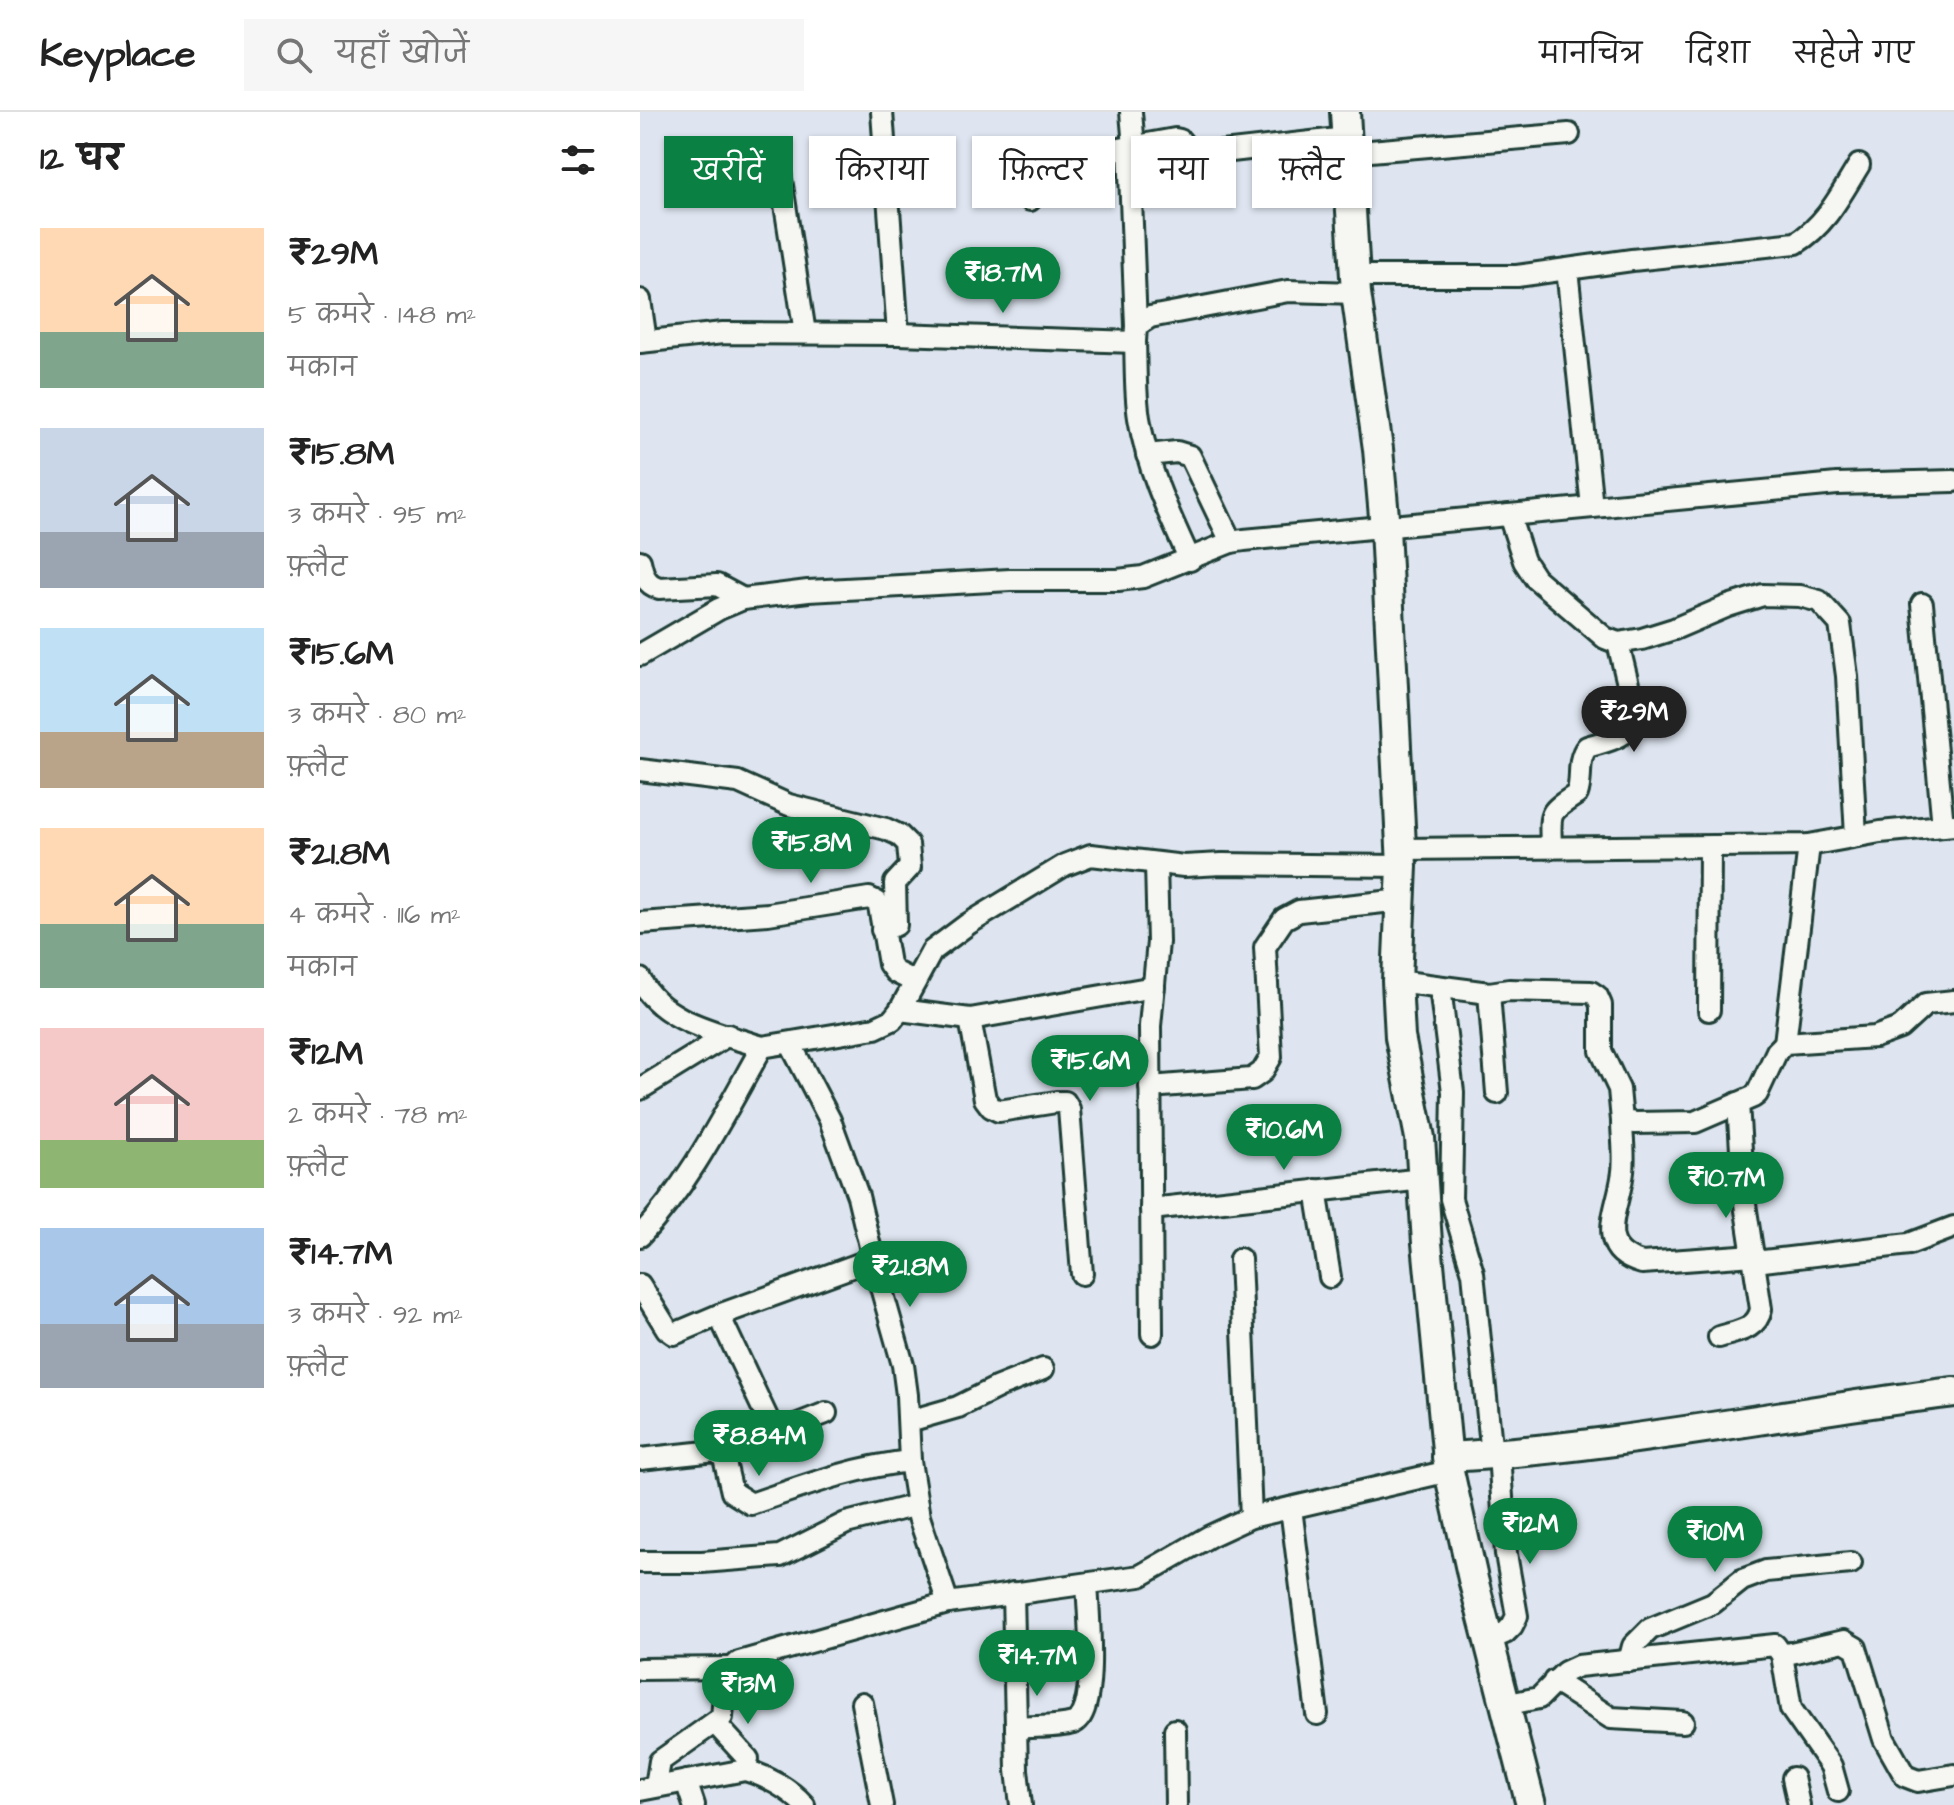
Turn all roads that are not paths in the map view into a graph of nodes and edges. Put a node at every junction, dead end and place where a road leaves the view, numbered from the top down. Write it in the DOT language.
graph roads {
  1 [pos="882,112"];
  2 [pos="1131,112"];
  3 [pos="1346,134"];
  4 [pos="1569,134"];
  5 [pos="1131,136"];
  6 [pos="1131,147"];
  7 [pos="1236,149"];
  8 [pos="1115,150"];
  9 [pos="1859,165"];
  10 [pos="786,208"];
  11 [pos="1133,208"];
  12 [pos="1567,269"];
  13 [pos="1356,284"];
  14 [pos="640,300"];
  15 [pos="805,333"];
  16 [pos="898,334"];
  17 [pos="1136,334"];
  18 [pos="643,342"];
  19 [pos="1147,455"];
  20 [pos="1954,481"];
  21 [pos="1592,507"];
  22 [pos="1509,515"];
  23 [pos="1385,528"];
  24 [pos="1231,542"];
  25 [pos="1190,560"];
  26 [pos="640,561"];
  27 [pos="743,599"];
  28 [pos="1922,604"];
  29 [pos="1618,643"];
  30 [pos="640,655"];
  31 [pos="640,770"];
  32 [pos="1948,825"];
  33 [pos="1856,836"];
  34 [pos="1809,845"];
  35 [pos="1551,847"];
  36 [pos="1710,847"];
  37 [pos="1402,858"];
  38 [pos="1156,864"];
  39 [pos="1402,900"];
  40 [pos="640,923"];
  41 [pos="882,930"];
  42 [pos="640,979"];
  43 [pos="1397,981"];
  44 [pos="915,982"];
  45 [pos="1154,987"];
  46 [pos="1440,987"];
  47 [pos="1489,993"];
  48 [pos="1954,1001"];
  49 [pos="900,1010"];
  50 [pos="1709,1010"];
  51 [pos="970,1019"];
  52 [pos="728,1035"];
  53 [pos="790,1043"];
  54 [pos="1785,1043"];
  55 [pos="762,1047"];
  56 [pos="1150,1087"];
  57 [pos="640,1089"];
  58 [pos="1497,1093"];
  59 [pos="1738,1103"];
  60 [pos="1622,1121"];
  61 [pos="1423,1179"];
  62 [pos="1316,1190"];
  63 [pos="1151,1209"];
  64 [pos="1954,1227"];
  65 [pos="640,1236"];
  66 [pos="1754,1258"];
  67 [pos="873,1259"];
  68 [pos="1240,1259"];
  69 [pos="1082,1274"];
  70 [pos="1330,1277"];
  71 [pos="640,1285"];
  72 [pos="719,1315"];
  73 [pos="1152,1334"];
  74 [pos="1719,1337"];
  75 [pos="1043,1369"];
  76 [pos="1954,1392"];
  77 [pos="826,1413"];
  78 [pos="909,1421"];
  79 [pos="1495,1454"];
  80 [pos="640,1459"];
  81 [pos="910,1461"];
  82 [pos="1448,1464"];
  83 [pos="917,1505"];
  84 [pos="1291,1508"];
  85 [pos="1251,1517"];
  86 [pos="640,1562"];
  87 [pos="1851,1563"];
  88 [pos="1087,1584"];
  89 [pos="1013,1593"];
  90 [pos="948,1603"];
  91 [pos="1488,1640"];
  92 [pos="1782,1655"];
  93 [pos="1629,1661"];
  94 [pos="732,1668"];
  95 [pos="640,1669"];
  96 [pos="1554,1681"];
  97 [pos="862,1703"];
  98 [pos="1504,1705"];
  99 [pos="1317,1714"];
  100 [pos="1683,1722"];
  101 [pos="715,1723"];
  102 [pos="1016,1728"];
  103 [pos="1175,1730"];
  104 [pos="748,1759"];
  105 [pos="1954,1775"];
  106 [pos="1793,1778"];
  107 [pos="686,1781"];
  108 [pos="648,1788"];
  109 [pos="1838,1791"];
  110 [pos="694,1805"];
  111 [pos="804,1805"];
  112 [pos="882,1805"];
  113 [pos="1021,1805"];
  114 [pos="1176,1805"];
  115 [pos="1531,1805"];
  116 [pos="1799,1805"];
  1 -- 16 [label="street"];
  2 -- 5 [label="street"];
  3 -- 4 [label="street"];
  3 -- 7 [label="street"];
  3 -- 13 [label="main road"];
  6 -- 8 [label="street"];
  9 -- 12 [label="street"];
  10 -- 15 [label="street"];
  11 -- 17 [label="street"];
  12 -- 13 [label="street"];
  12 -- 21 [label="street"];
  13 -- 17 [label="street"];
  13 -- 23 [label="main road"];
  14 -- 18 [label="street"];
  15 -- 16 [label="street"];
  15 -- 18 [label="street"];
  16 -- 17 [label="street"];
  17 -- 19 [label="street"];
  19 -- 24 [label="street"];
  19 -- 25 [label="street"];
  20 -- 21 [label="street"];
  21 -- 22 [label="street"];
  22 -- 23 [label="street"];
  22 -- 29 [label="street"];
  23 -- 24 [label="street"];
  23 -- 37 [label="main road"];
  24 -- 25 [label="street"];
  25 -- 27 [label="street"];
  26 -- 27 [label="street"];
  27 -- 30 [label="street"];
  28 -- 32 [label="street"];
  29 -- 33 [label="street"];
  29 -- 35 [label="street"];
  31 -- 41 [label="street"];
  32 -- 33 [label="street"];
  33 -- 34 [label="street"];
  34 -- 36 [label="street"];
  34 -- 54 [label="street"];
  35 -- 36 [label="street"];
  35 -- 37 [label="street"];
  36 -- 50 [label="street"];
  37 -- 38 [label="street"];
  37 -- 39 [label="main road"];
  38 -- 44 [label="street"];
  38 -- 45 [label="street"];
  39 -- 43 [label="main road"];
  39 -- 56 [label="street"];
  40 -- 41 [label="street"];
  41 -- 44 [label="street"];
  42 -- 52 [label="street"];
  43 -- 46 [label="street"];
  43 -- 61 [label="main road"];
  44 -- 49 [label="street"];
  45 -- 51 [label="street"];
  45 -- 56 [label="street"];
  46 -- 47 [label="street"];
  46 -- 79 [label="street"];
  47 -- 58 [label="street"];
  47 -- 60 [label="street"];
  48 -- 54 [label="street"];
  49 -- 51 [label="street"];
  49 -- 53 [label="street"];
  51 -- 69 [label="street"];
  52 -- 55 [label="street"];
  52 -- 57 [label="street"];
  53 -- 55 [label="street"];
  53 -- 67 [label="street"];
  54 -- 59 [label="street"];
  55 -- 65 [label="street"];
  56 -- 63 [label="street"];
  59 -- 60 [label="street"];
  59 -- 66 [label="street"];
  60 -- 66 [label="street"];
  61 -- 62 [label="street"];
  61 -- 82 [label="main road"];
  62 -- 63 [label="street"];
  62 -- 70 [label="street"];
  63 -- 73 [label="street"];
  64 -- 66 [label="street"];
  66 -- 74 [label="street"];
  67 -- 72 [label="street"];
  67 -- 78 [label="street"];
  68 -- 85 [label="street"];
  71 -- 72 [label="street"];
  72 -- 77 [label="street"];
  75 -- 78 [label="street"];
  76 -- 79 [label="main road"];
  78 -- 81 [label="street"];
  79 -- 82 [label="main road"];
  79 -- 91 [label="street"];
  80 -- 81 [label="street"];
  81 -- 83 [label="street"];
  82 -- 84 [label="street"];
  82 -- 91 [label="main road"];
  83 -- 86 [label="street"];
  83 -- 90 [label="street"];
  84 -- 85 [label="street"];
  84 -- 99 [label="street"];
  85 -- 88 [label="street"];
  87 -- 93 [label="street"];
  88 -- 89 [label="street"];
  88 -- 102 [label="street"];
  89 -- 90 [label="street"];
  89 -- 102 [label="street"];
  90 -- 94 [label="street"];
  91 -- 98 [label="main road"];
  92 -- 93 [label="street"];
  92 -- 105 [label="street"];
  92 -- 109 [label="street"];
  93 -- 96 [label="street"];
  94 -- 95 [label="street"];
  94 -- 101 [label="street"];
  96 -- 98 [label="street"];
  96 -- 100 [label="street"];
  97 -- 112 [label="street"];
  98 -- 115 [label="main road"];
  101 -- 104 [label="street"];
  101 -- 108 [label="street"];
  102 -- 113 [label="street"];
  103 -- 114 [label="street"];
  106 -- 116 [label="street"];
  107 -- 108 [label="street"];
  107 -- 110 [label="street"];
  107 -- 111 [label="street"];
}
